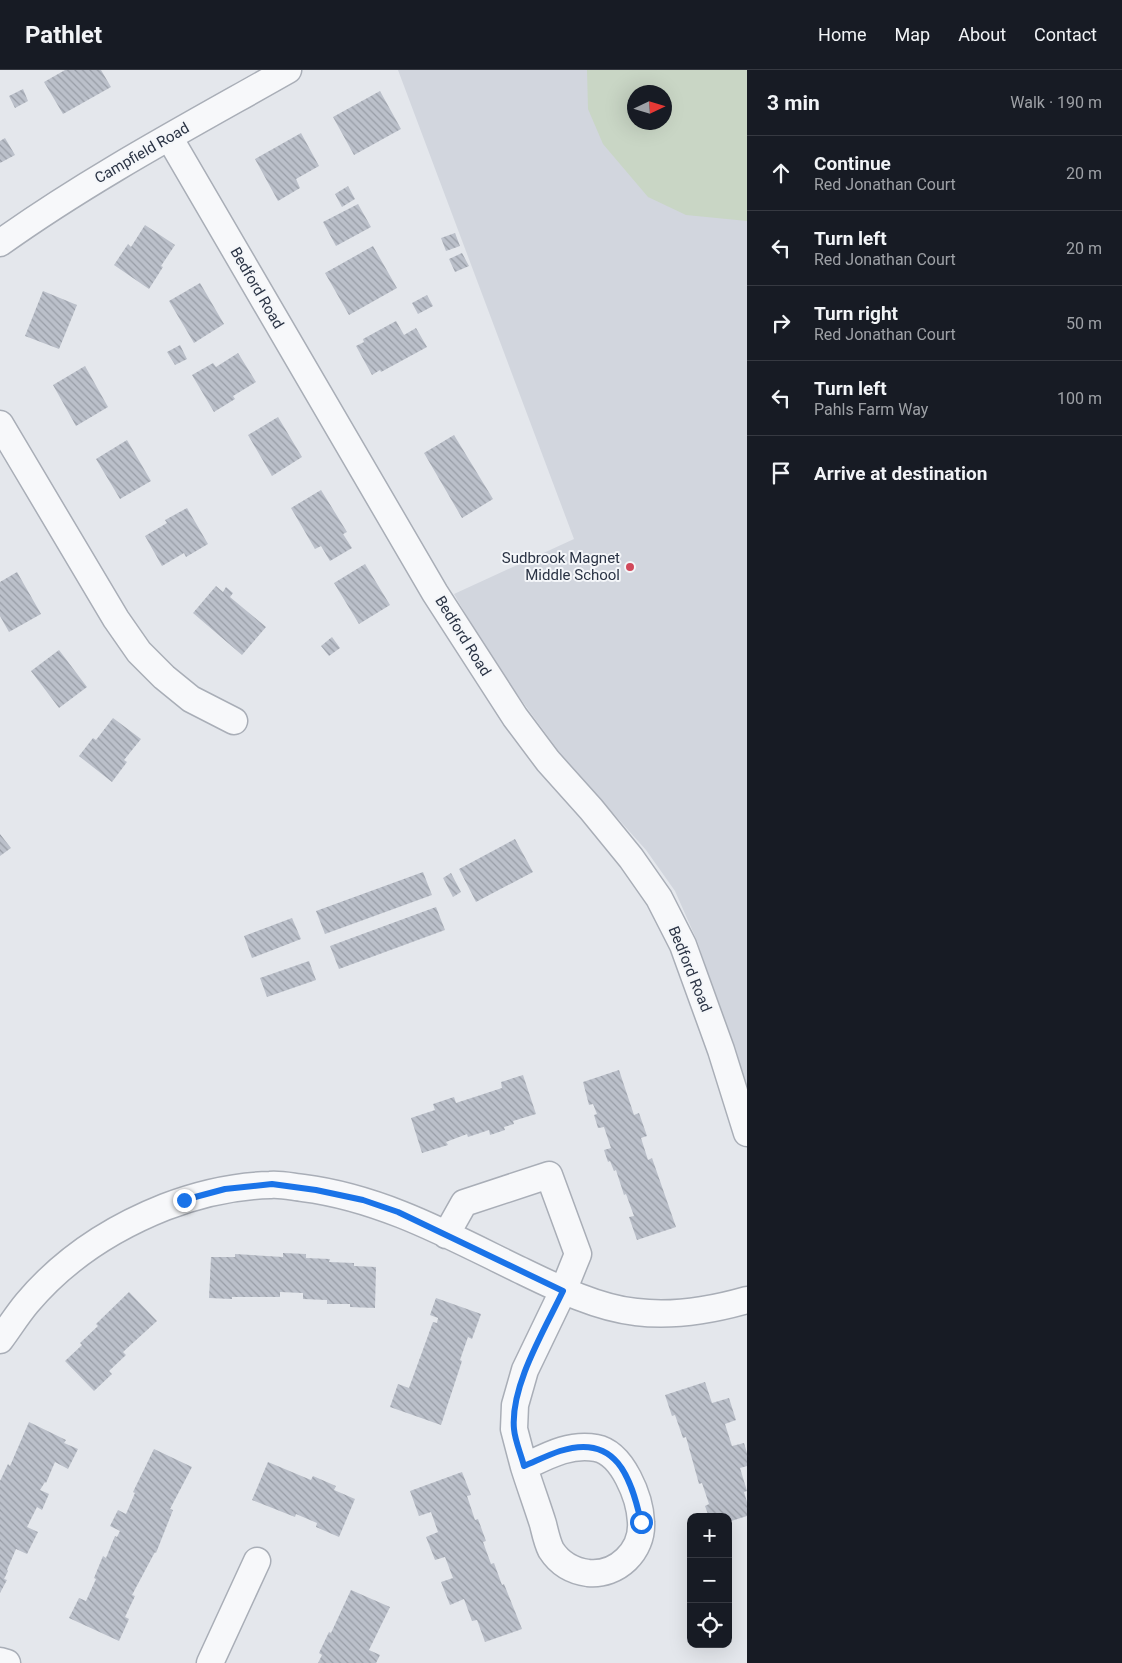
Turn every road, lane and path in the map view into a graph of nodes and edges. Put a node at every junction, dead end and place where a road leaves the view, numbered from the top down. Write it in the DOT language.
graph roads {
  1 [pos="288,70"];
  2 [pos="168,137"];
  3 [pos="0,243"];
  4 [pos="0,424"];
  5 [pos="234,721"];
  6 [pos="747,1133"];
  7 [pos="446,1235"];
  8 [pos="563,1291"];
  9 [pos="747,1300"];
  10 [pos="0,1340"];
  11 [pos="524,1466"];
  12 [pos="257,1561"];
  13 [pos="0,1661"];
  14 [pos="6,1663"];
  15 [pos="210,1663"];
  1 -- 2 [label="street, Campfield Road"];
  2 -- 3 [label="street, Campfield Road"];
  2 -- 6 [label="street, Bedford Road"];
  4 -- 5 [label="street"];
  7 -- 8 [label="street"];
  7 -- 8 [label="street"];
  7 -- 10 [label="street"];
  8 -- 9 [label="street"];
  8 -- 11 [label="street"];
  11 -- 11 [label="street"];
  12 -- 15 [label="street"];
  13 -- 14 [label="street"];
}
